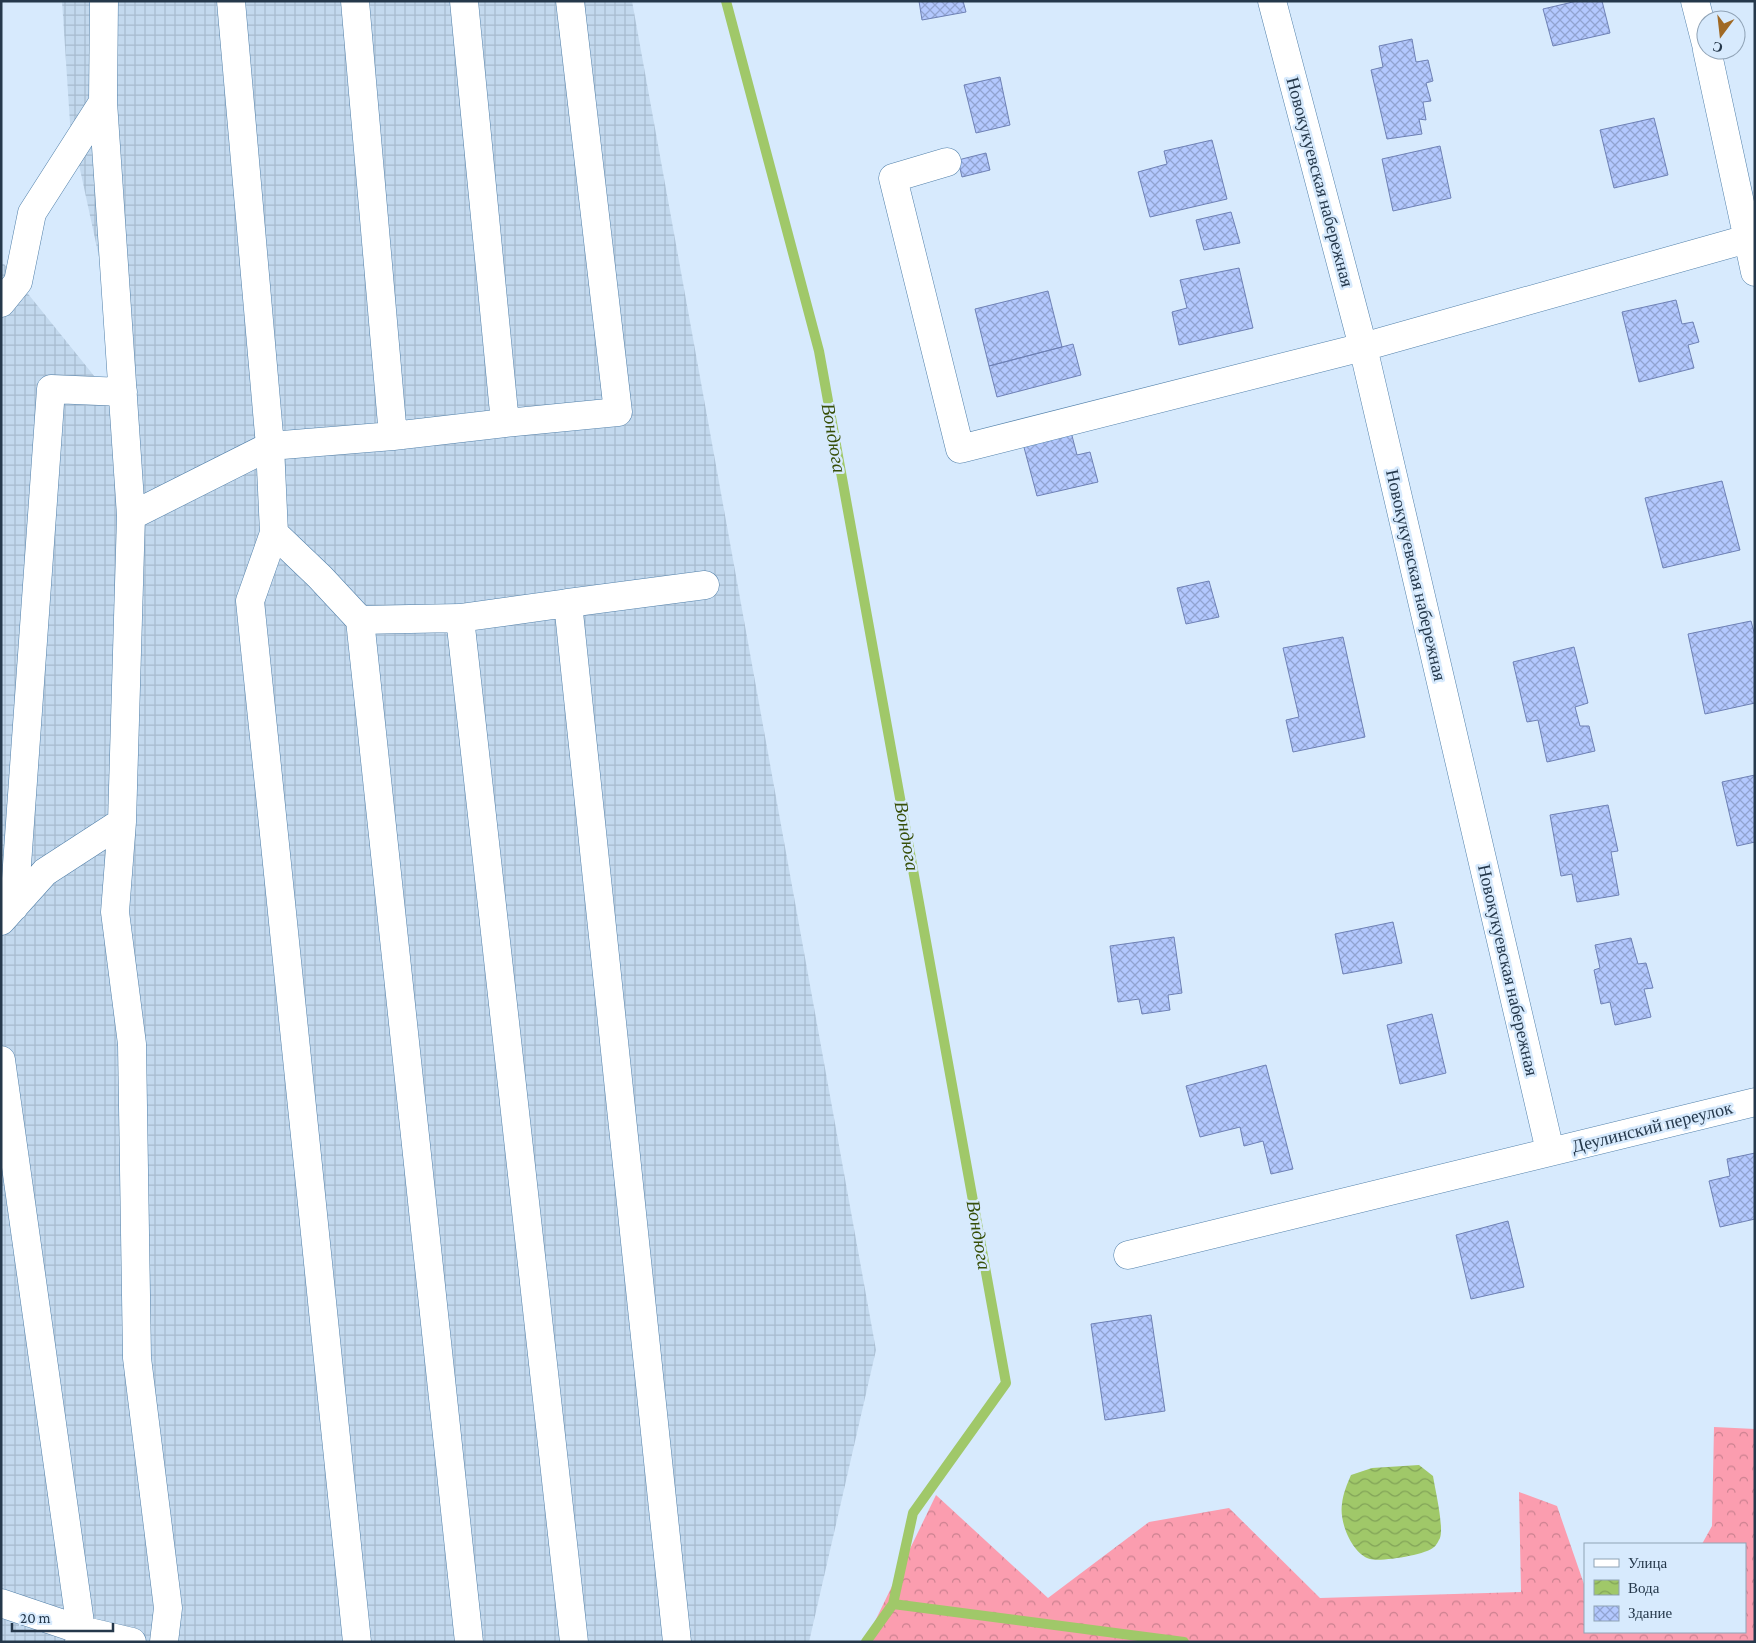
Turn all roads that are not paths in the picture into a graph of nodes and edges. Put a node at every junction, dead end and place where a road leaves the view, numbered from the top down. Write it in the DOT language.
graph roads {
  1 [pos="104,1"];
  2 [pos="232,1"];
  3 [pos="355,1"];
  4 [pos="464,1"];
  5 [pos="570,1"];
  6 [pos="1272,1"];
  7 [pos="1709,60"];
  8 [pos="103,102"];
  9 [pos="947,162"];
  10 [pos="1747,240"];
  11 [pos="1755,272"];
  12 [pos="1,303"];
  13 [pos="1363,347"];
  14 [pos="123,392"];
  15 [pos="505,423"];
  16 [pos="393,436"];
  17 [pos="270,446"];
  18 [pos="131,516"];
  19 [pos="274,533"];
  20 [pos="705,585"];
  21 [pos="568,603"];
  22 [pos="460,618"];
  23 [pos="360,620"];
  24 [pos="122,822"];
  25 [pos="8,914"];
  26 [pos="1,1060"];
  27 [pos="1755,1102"];
  28 [pos="1550,1151"];
  29 [pos="1128,1255"];
  30 [pos="1,1603"];
  31 [pos="80,1636"];
  32 [pos="132,1642"];
  33 [pos="164,1642"];
  34 [pos="358,1642"];
  35 [pos="469,1642"];
  36 [pos="574,1642"];
  37 [pos="677,1642"];
  1 -- 8 [label="street"];
  2 -- 17 [label="street"];
  3 -- 16 [label="street"];
  4 -- 15 [label="street"];
  5 -- 15 [label="street"];
  6 -- 13 [label="street, Новокукуевская набережная"];
  7 -- 10 [label="street"];
  8 -- 12 [label="street"];
  8 -- 14 [label="street"];
  9 -- 13 [label="street"];
  10 -- 11 [label="street"];
  10 -- 13 [label="street"];
  13 -- 28 [label="street, Новокукуевская набережная"];
  14 -- 18 [label="street"];
  14 -- 25 [label="street"];
  15 -- 16 [label="street"];
  16 -- 17 [label="street"];
  17 -- 18 [label="street"];
  17 -- 19 [label="street"];
  18 -- 24 [label="street"];
  19 -- 23 [label="street"];
  19 -- 34 [label="street"];
  20 -- 21 [label="street"];
  21 -- 22 [label="street"];
  21 -- 37 [label="street"];
  22 -- 23 [label="street"];
  22 -- 36 [label="street"];
  23 -- 35 [label="street"];
  24 -- 25 [label="street"];
  24 -- 33 [label="street"];
  26 -- 31 [label="street"];
  27 -- 28 [label="street, Деулинский переулок"];
  28 -- 29 [label="street, Деулинский переулок"];
  30 -- 31 [label="street"];
  31 -- 32 [label="street"];
}
